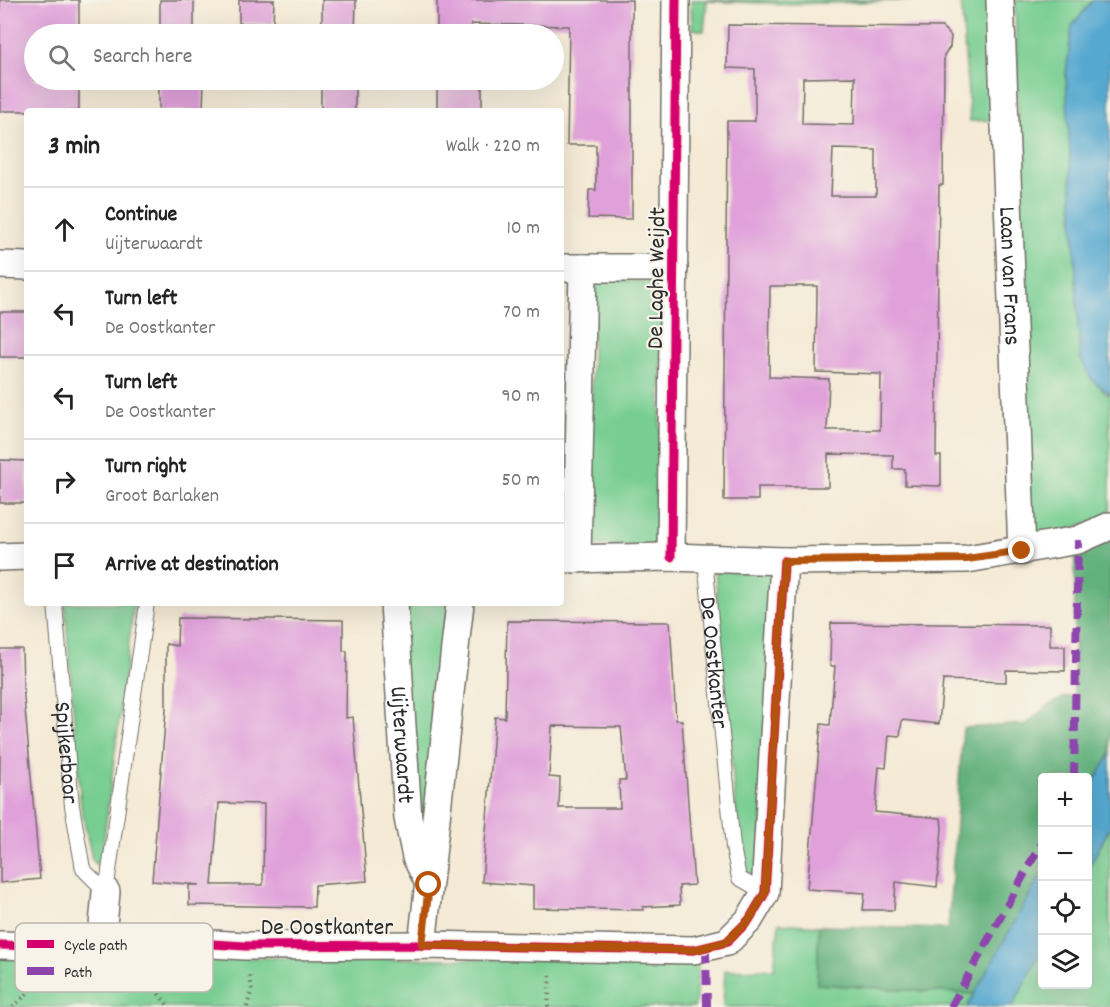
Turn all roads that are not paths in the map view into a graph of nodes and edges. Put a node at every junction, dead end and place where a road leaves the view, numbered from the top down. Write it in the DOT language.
graph roads {
  1 [pos="676,0"];
  2 [pos="1000,0"];
  3 [pos="0,265"];
  4 [pos="24,266"];
  5 [pos="572,268"];
  6 [pos="674,268"];
  7 [pos="1110,526"];
  8 [pos="1022,551"];
  9 [pos="24,556"];
  10 [pos="0,557"];
  11 [pos="671,557"];
  12 [pos="705,558"];
  13 [pos="569,559"];
  14 [pos="784,561"];
  15 [pos="55,606"];
  16 [pos="147,606"];
  17 [pos="394,606"];
  18 [pos="460,606"];
  19 [pos="429,885"];
  20 [pos="106,892"];
  21 [pos="765,893"];
  22 [pos="103,923"];
  23 [pos="213,944"];
  24 [pos="0,945"];
  25 [pos="15,945"];
  26 [pos="422,945"];
  1 -- 6 [label="street, De Laghe Weijdt"];
  2 -- 8 [label="street, Laan van Frans"];
  3 -- 4 [label="street"];
  5 -- 6 [label="street"];
  5 -- 13 [label="street"];
  6 -- 11 [label="street, De Laghe Weijdt"];
  7 -- 8 [label="street"];
  8 -- 14 [label="street"];
  9 -- 10 [label="street"];
  11 -- 12 [label="street"];
  11 -- 13 [label="street"];
  12 -- 14 [label="street"];
  12 -- 21 [label="lane, De Oostkanter"];
  14 -- 21 [label="street, De Oostkanter"];
  15 -- 20 [label="lane, Spijkerboor"];
  16 -- 20 [label="lane, Spijkerboor"];
  17 -- 19 [label="street, Uijterwaardt"];
  18 -- 19 [label="street, Uijterwaardt"];
  19 -- 26 [label="street, Uijterwaardt"];
  20 -- 22 [label="street, Spijkerboor"];
  21 -- 26 [label="street, De Oostkanter"];
  23 -- 26 [label="street, De Oostkanter"];
  24 -- 25 [label="street, De Oostkanter"];
}
